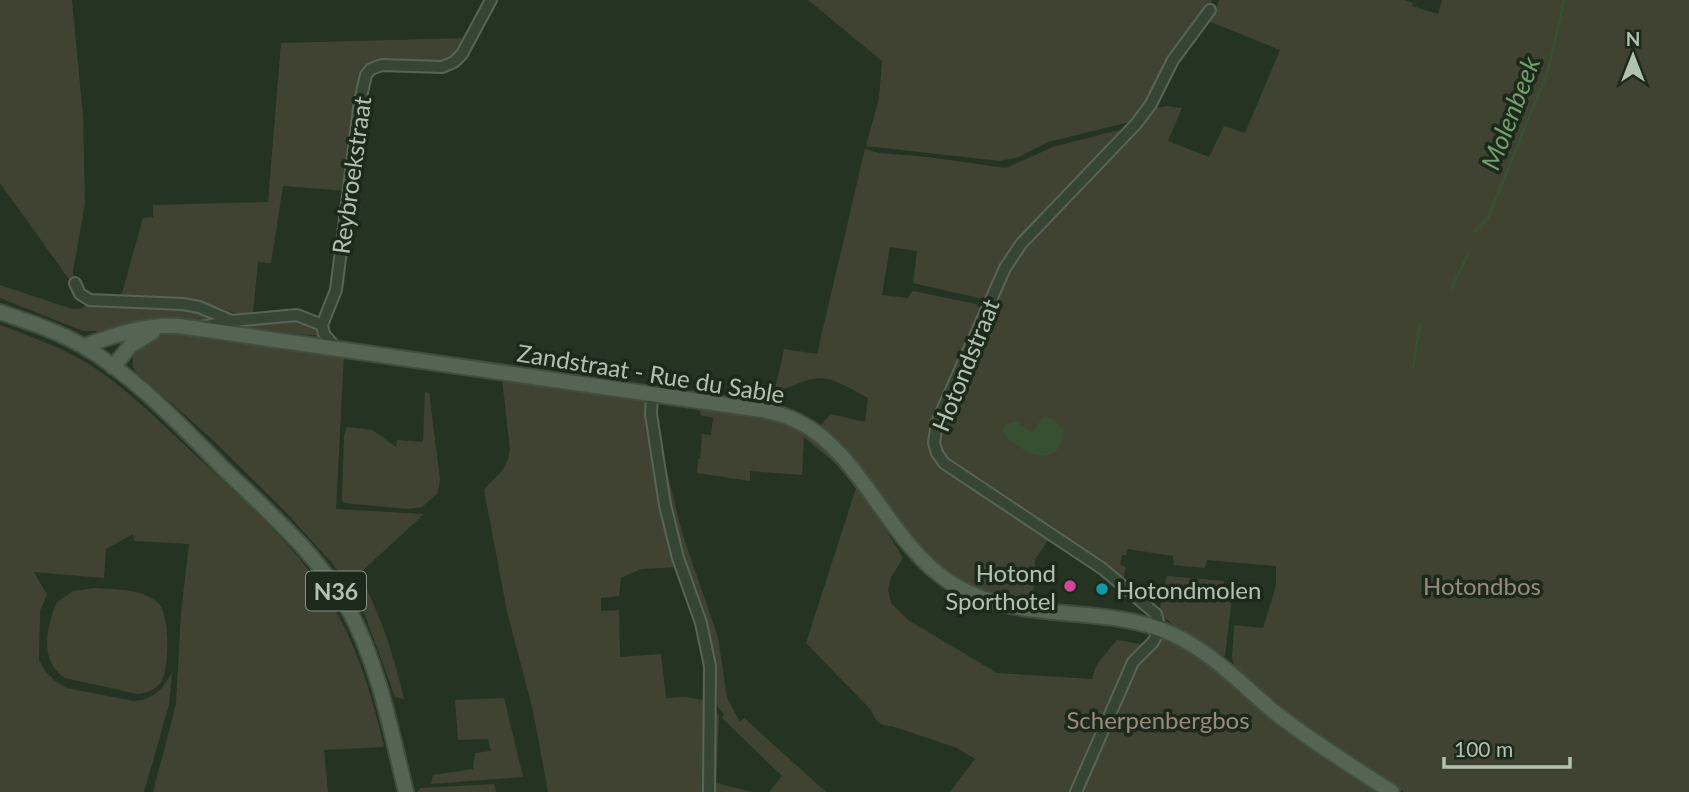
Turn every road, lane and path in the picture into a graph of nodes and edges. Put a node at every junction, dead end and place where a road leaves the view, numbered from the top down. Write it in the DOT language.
graph roads {
  1 [pos="491,0"];
  2 [pos="1210,10"];
  3 [pos="75,284"];
  4 [pos="0,312"];
  5 [pos="232,321"];
  6 [pos="322,326"];
  7 [pos="194,328"];
  8 [pos="84,346"];
  9 [pos="336,348"];
  10 [pos="113,367"];
  11 [pos="652,394"];
  12 [pos="1158,633"];
  13 [pos="406,792"];
  14 [pos="709,792"];
  15 [pos="1076,792"];
  16 [pos="1392,792"];
  1 -- 6 [label="street, Reybroekstraat"];
  2 -- 12 [label="street, Hotondstraat"];
  3 -- 5 [label="street"];
  4 -- 8 [label="main road, N36"];
  5 -- 6 [label="street"];
  5 -- 7 [label="street"];
  6 -- 9 [label="street"];
  7 -- 8 [label="main road, Zandstraat - Rue du Sable"];
  7 -- 9 [label="main road, Zandstraat - Rue du Sable"];
  7 -- 10 [label="main road, Zandstraat - Rue du Sable"];
  8 -- 10 [label="main road, N36"];
  9 -- 11 [label="main road, Zandstraat - Rue du Sable"];
  10 -- 13 [label="main road, N36"];
  11 -- 12 [label="main road, Zandstraat - Rue du Sable"];
  11 -- 14 [label="street"];
  12 -- 15 [label="street"];
  12 -- 16 [label="main road, Zandstraat - Rue du Sable"];
}
